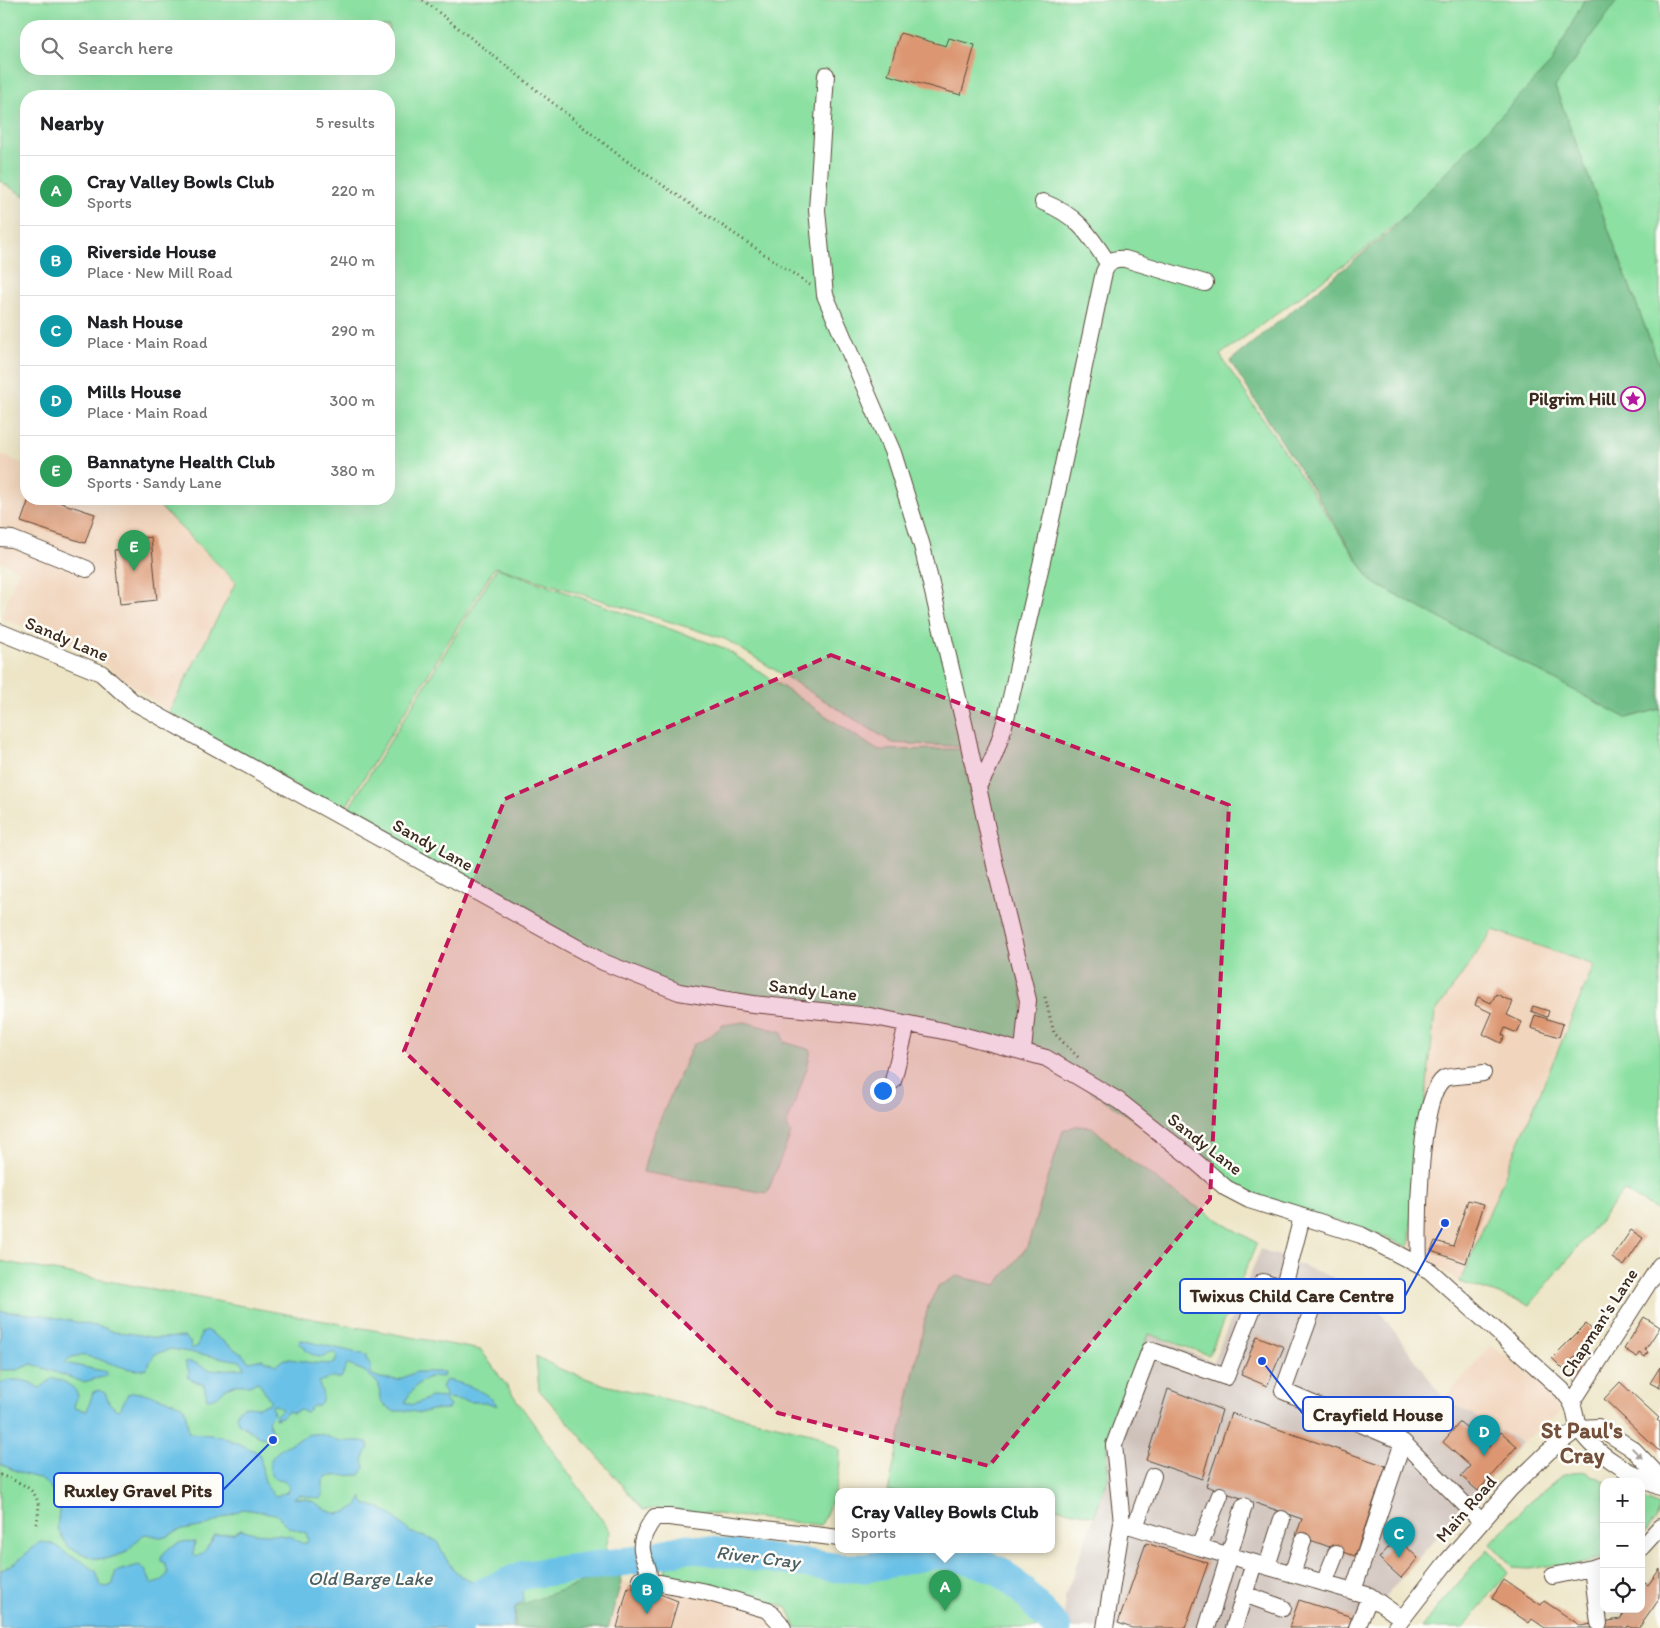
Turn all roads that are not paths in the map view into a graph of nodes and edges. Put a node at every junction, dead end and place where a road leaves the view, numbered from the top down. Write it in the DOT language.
graph roads {
  1 [pos="826,75"];
  2 [pos="1043,202"];
  3 [pos="1108,263"];
  4 [pos="1205,283"];
  5 [pos="0,538"];
  6 [pos="87,569"];
  7 [pos="0,632"];
  8 [pos="978,786"];
  9 [pos="907,1024"];
  10 [pos="1022,1051"];
  11 [pos="1483,1073"];
  12 [pos="893,1081"];
  13 [pos="1302,1217"];
  14 [pos="1419,1265"];
  15 [pos="1660,1265"];
  16 [pos="1284,1290"];
  17 [pos="1572,1403"];
  18 [pos="1579,1428"];
  19 [pos="1403,1442"];
  20 [pos="1152,1476"];
  21 [pos="1660,1481"];
  22 [pos="1660,1486"];
  23 [pos="1220,1495"];
  24 [pos="1244,1506"];
  25 [pos="1282,1519"];
  26 [pos="1481,1521"];
  27 [pos="1128,1525"];
  28 [pos="1660,1527"];
  29 [pos="835,1538"];
  30 [pos="1303,1542"];
  31 [pos="1645,1544"];
  32 [pos="1198,1547"];
  33 [pos="1336,1552"];
  34 [pos="1228,1556"];
  35 [pos="1260,1565"];
  36 [pos="1598,1566"];
  37 [pos="1292,1574"];
  38 [pos="1553,1576"];
  39 [pos="1324,1583"];
  40 [pos="1353,1591"];
  41 [pos="1244,1594"];
  42 [pos="1370,1596"];
  43 [pos="1283,1608"];
  44 [pos="1398,1623"];
  45 [pos="1599,1623"];
  46 [pos="783,1628"];
  47 [pos="1105,1628"];
  48 [pos="1207,1628"];
  49 [pos="1234,1628"];
  50 [pos="1357,1628"];
  1 -- 8 [label="street"];
  2 -- 3 [label="street"];
  3 -- 4 [label="street"];
  3 -- 8 [label="street"];
  5 -- 6 [label="street"];
  7 -- 9 [label="street, Sandy Lane"];
  8 -- 10 [label="street"];
  9 -- 10 [label="street, Sandy Lane"];
  9 -- 12 [label="street"];
  10 -- 13 [label="street, Sandy Lane"];
  11 -- 14 [label="street"];
  13 -- 14 [label="street, Sandy Lane"];
  13 -- 16 [label="street"];
  14 -- 17 [label="street, Sandy Lane"];
  15 -- 17 [label="street, Chapman's Lane"];
  16 -- 19 [label="street"];
  16 -- 27 [label="street"];
  17 -- 18 [label="street, Sandy Lane"];
  18 -- 21 [label="street, one-way"];
  18 -- 22 [label="street"];
  18 -- 26 [label="street, Main Road"];
  19 -- 26 [label="street"];
  19 -- 40 [label="street"];
  20 -- 27 [label="street"];
  23 -- 32 [label="street"];
  24 -- 34 [label="street"];
  25 -- 35 [label="street"];
  26 -- 44 [label="street, Main Road"];
  27 -- 32 [label="street"];
  27 -- 47 [label="street"];
  28 -- 31 [label="street"];
  29 -- 46 [label="street"];
  30 -- 37 [label="street"];
  32 -- 34 [label="street"];
  33 -- 39 [label="street"];
  34 -- 35 [label="street"];
  34 -- 48 [label="street"];
  35 -- 37 [label="street"];
  35 -- 41 [label="street"];
  36 -- 38 [label="street"];
  36 -- 45 [label="street"];
  37 -- 39 [label="street"];
  39 -- 40 [label="street"];
  40 -- 42 [label="street"];
  41 -- 43 [label="street"];
  41 -- 49 [label="street"];
  42 -- 44 [label="street"];
  42 -- 50 [label="street"];
}
